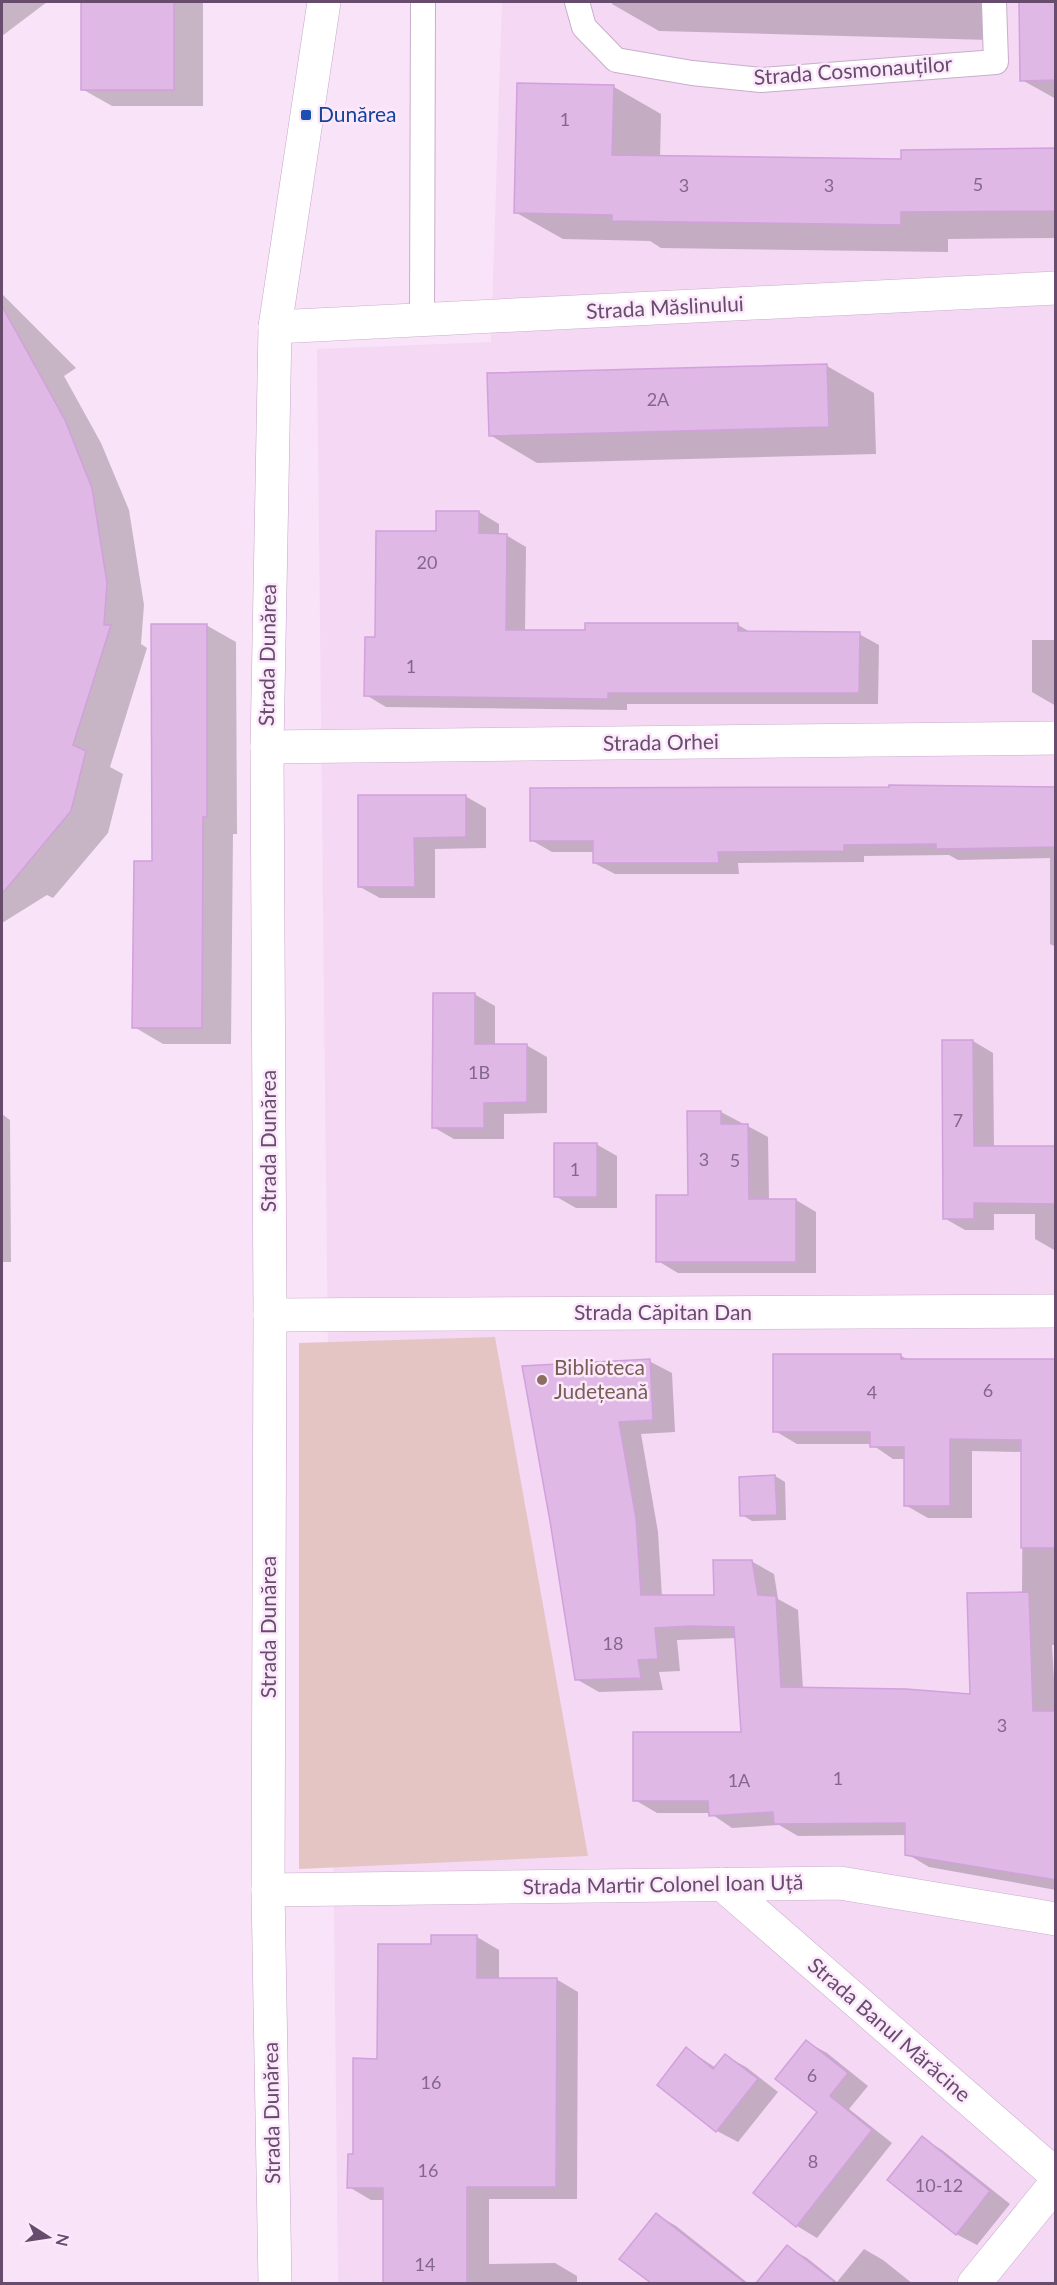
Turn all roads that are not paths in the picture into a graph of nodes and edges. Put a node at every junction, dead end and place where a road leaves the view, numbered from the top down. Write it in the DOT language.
graph roads {
  1 [pos="324,2"];
  2 [pos="423,2"];
  3 [pos="577,2"];
  4 [pos="994,2"];
  5 [pos="1056,288"];
  6 [pos="422,320"];
  7 [pos="275,327"];
  8 [pos="1056,738"];
  9 [pos="267,747"];
  10 [pos="1056,1311"];
  11 [pos="270,1315"];
  12 [pos="722,1884"];
  13 [pos="268,1890"];
  14 [pos="1056,1919"];
  15 [pos="1056,2175"];
  16 [pos="1056,2183"];
  17 [pos="275,2283"];
  18 [pos="974,2283"];
  1 -- 7 [label="street, Strada Dunărea"];
  2 -- 6 [label="lane"];
  3 -- 4 [label="lane, Strada Cosmonauților"];
  5 -- 6 [label="street, Strada Măslinului"];
  6 -- 7 [label="street, Strada Măslinului"];
  7 -- 9 [label="street, Strada Dunărea"];
  8 -- 9 [label="street, Strada Orhei"];
  9 -- 11 [label="street, Strada Dunărea"];
  10 -- 11 [label="street, Strada Căpitan Dan"];
  11 -- 13 [label="street, Strada Dunărea"];
  12 -- 13 [label="street, Strada Martir Colonel Ioan Uță"];
  12 -- 14 [label="street, Strada Martir Colonel Ioan Uță"];
  12 -- 15 [label="street, Strada Banul Mărăcine"];
  13 -- 17 [label="street, Strada Dunărea"];
  16 -- 18 [label="street"];
}
